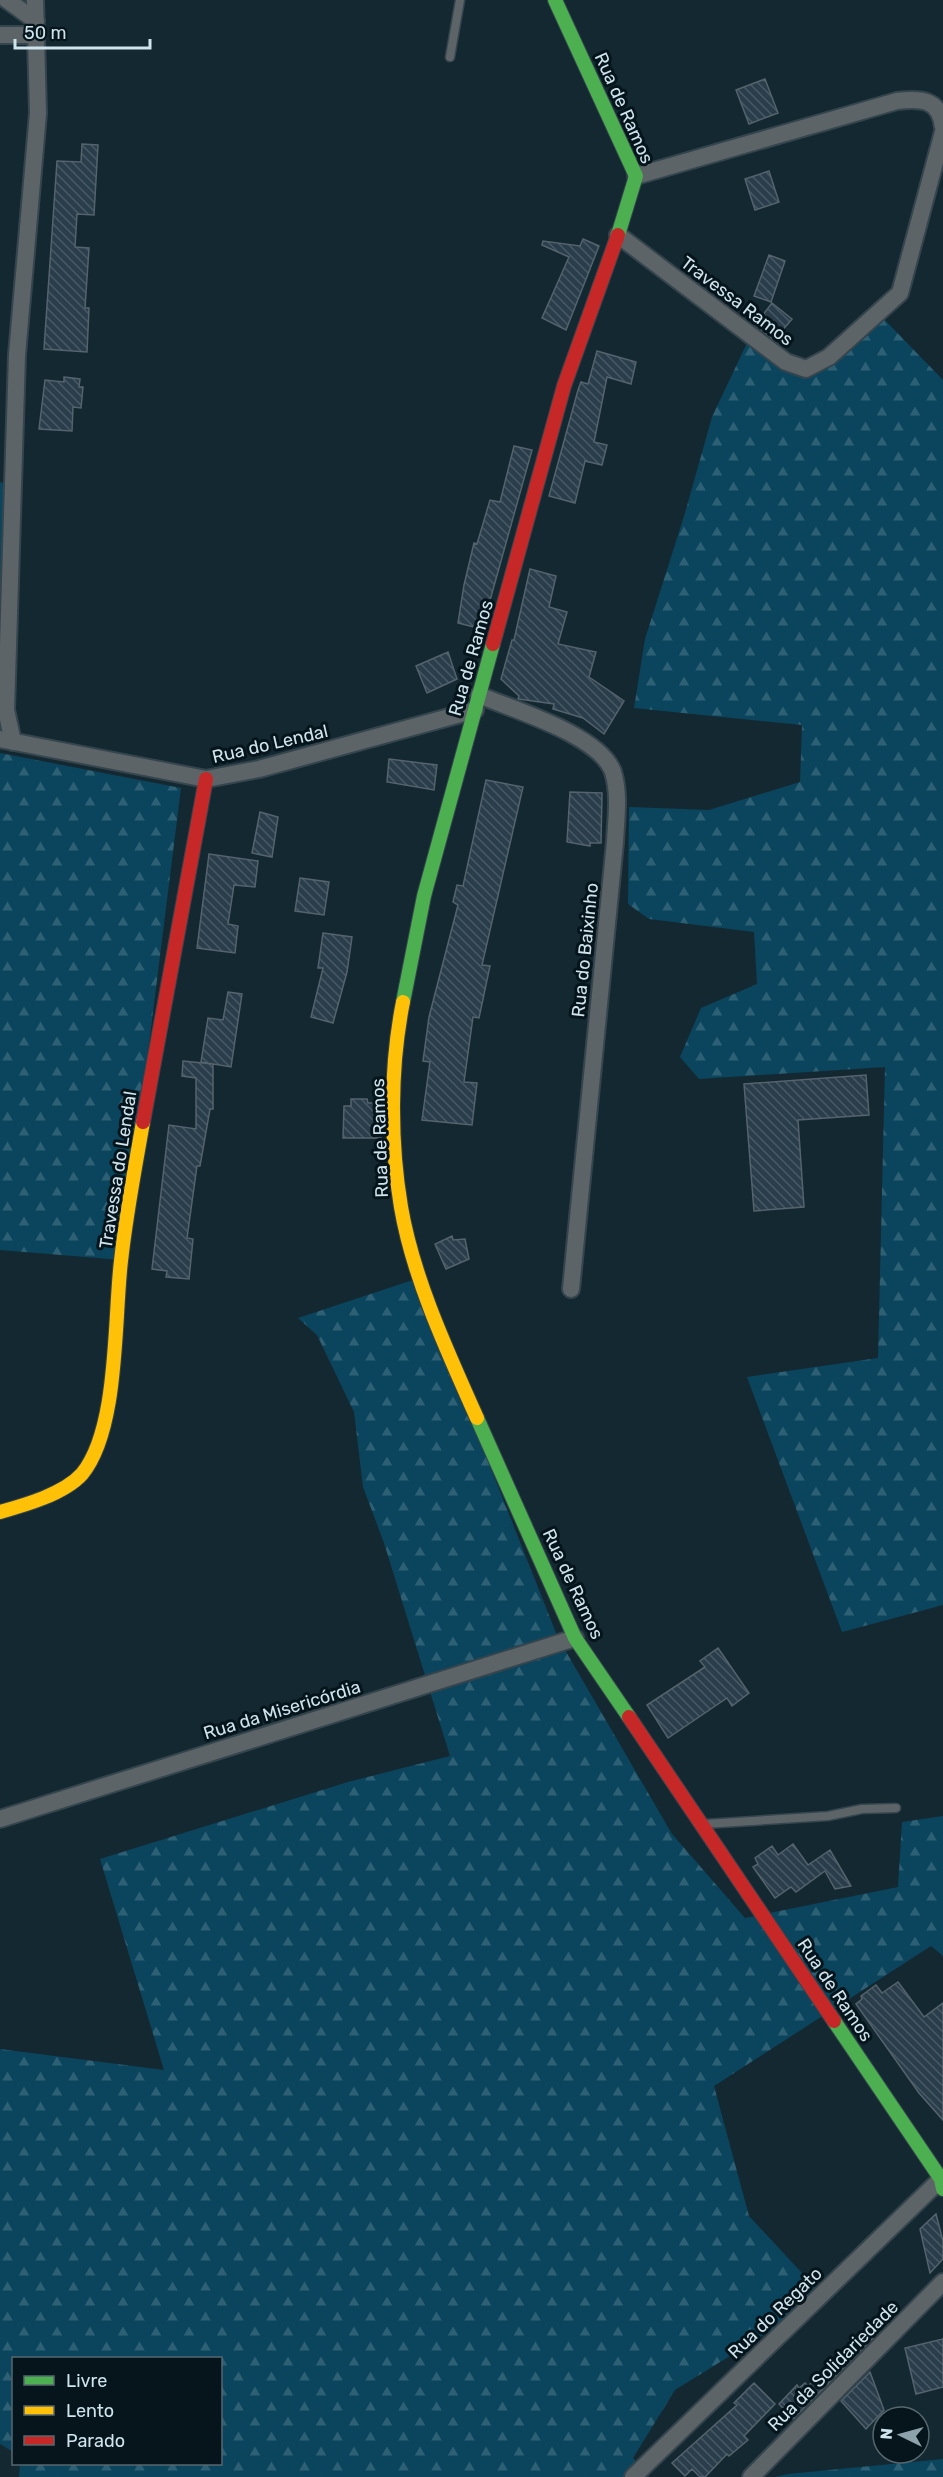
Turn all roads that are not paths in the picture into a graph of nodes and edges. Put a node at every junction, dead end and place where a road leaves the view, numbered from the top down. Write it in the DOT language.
graph roads {
  1 [pos="7,0"];
  2 [pos="35,0"];
  3 [pos="460,0"];
  4 [pos="555,0"];
  5 [pos="37,28"];
  6 [pos="0,35"];
  7 [pos="450,57"];
  8 [pos="943,127"];
  9 [pos="943,132"];
  10 [pos="636,176"];
  11 [pos="618,235"];
  12 [pos="6,448"];
  13 [pos="477,703"];
  14 [pos="7,740"];
  15 [pos="206,779"];
  16 [pos="571,1289"];
  17 [pos="0,1512"];
  18 [pos="575,1638"];
  19 [pos="896,1808"];
  20 [pos="0,1819"];
  21 [pos="701,1824"];
  22 [pos="942,2181"];
  23 [pos="943,2282"];
  24 [pos="633,2477"];
  25 [pos="751,2477"];
  1 -- 5 [label="street"];
  2 -- 5 [label="street"];
  3 -- 7 [label="lane"];
  4 -- 10 [label="street, Rua de Ramos"];
  5 -- 6 [label="street"];
  5 -- 12 [label="street"];
  8 -- 10 [label="street"];
  9 -- 11 [label="street, Travessa Ramos"];
  10 -- 11 [label="street, Rua de Ramos"];
  11 -- 13 [label="street, Rua de Ramos"];
  12 -- 14 [label="street"];
  13 -- 15 [label="street, Rua do Lendal"];
  13 -- 16 [label="street, Rua do Baixinho"];
  13 -- 18 [label="street, Rua de Ramos"];
  14 -- 15 [label="street, Rua do Lendal"];
  15 -- 17 [label="street, Travessa do Lendal"];
  18 -- 20 [label="street, Rua da Misericórdia"];
  18 -- 21 [label="street, Rua de Ramos"];
  19 -- 21 [label="lane"];
  21 -- 22 [label="street, Rua de Ramos"];
  22 -- 24 [label="street, Rua do Regato"];
  23 -- 25 [label="street, Rua da Solidariedade"];
}
